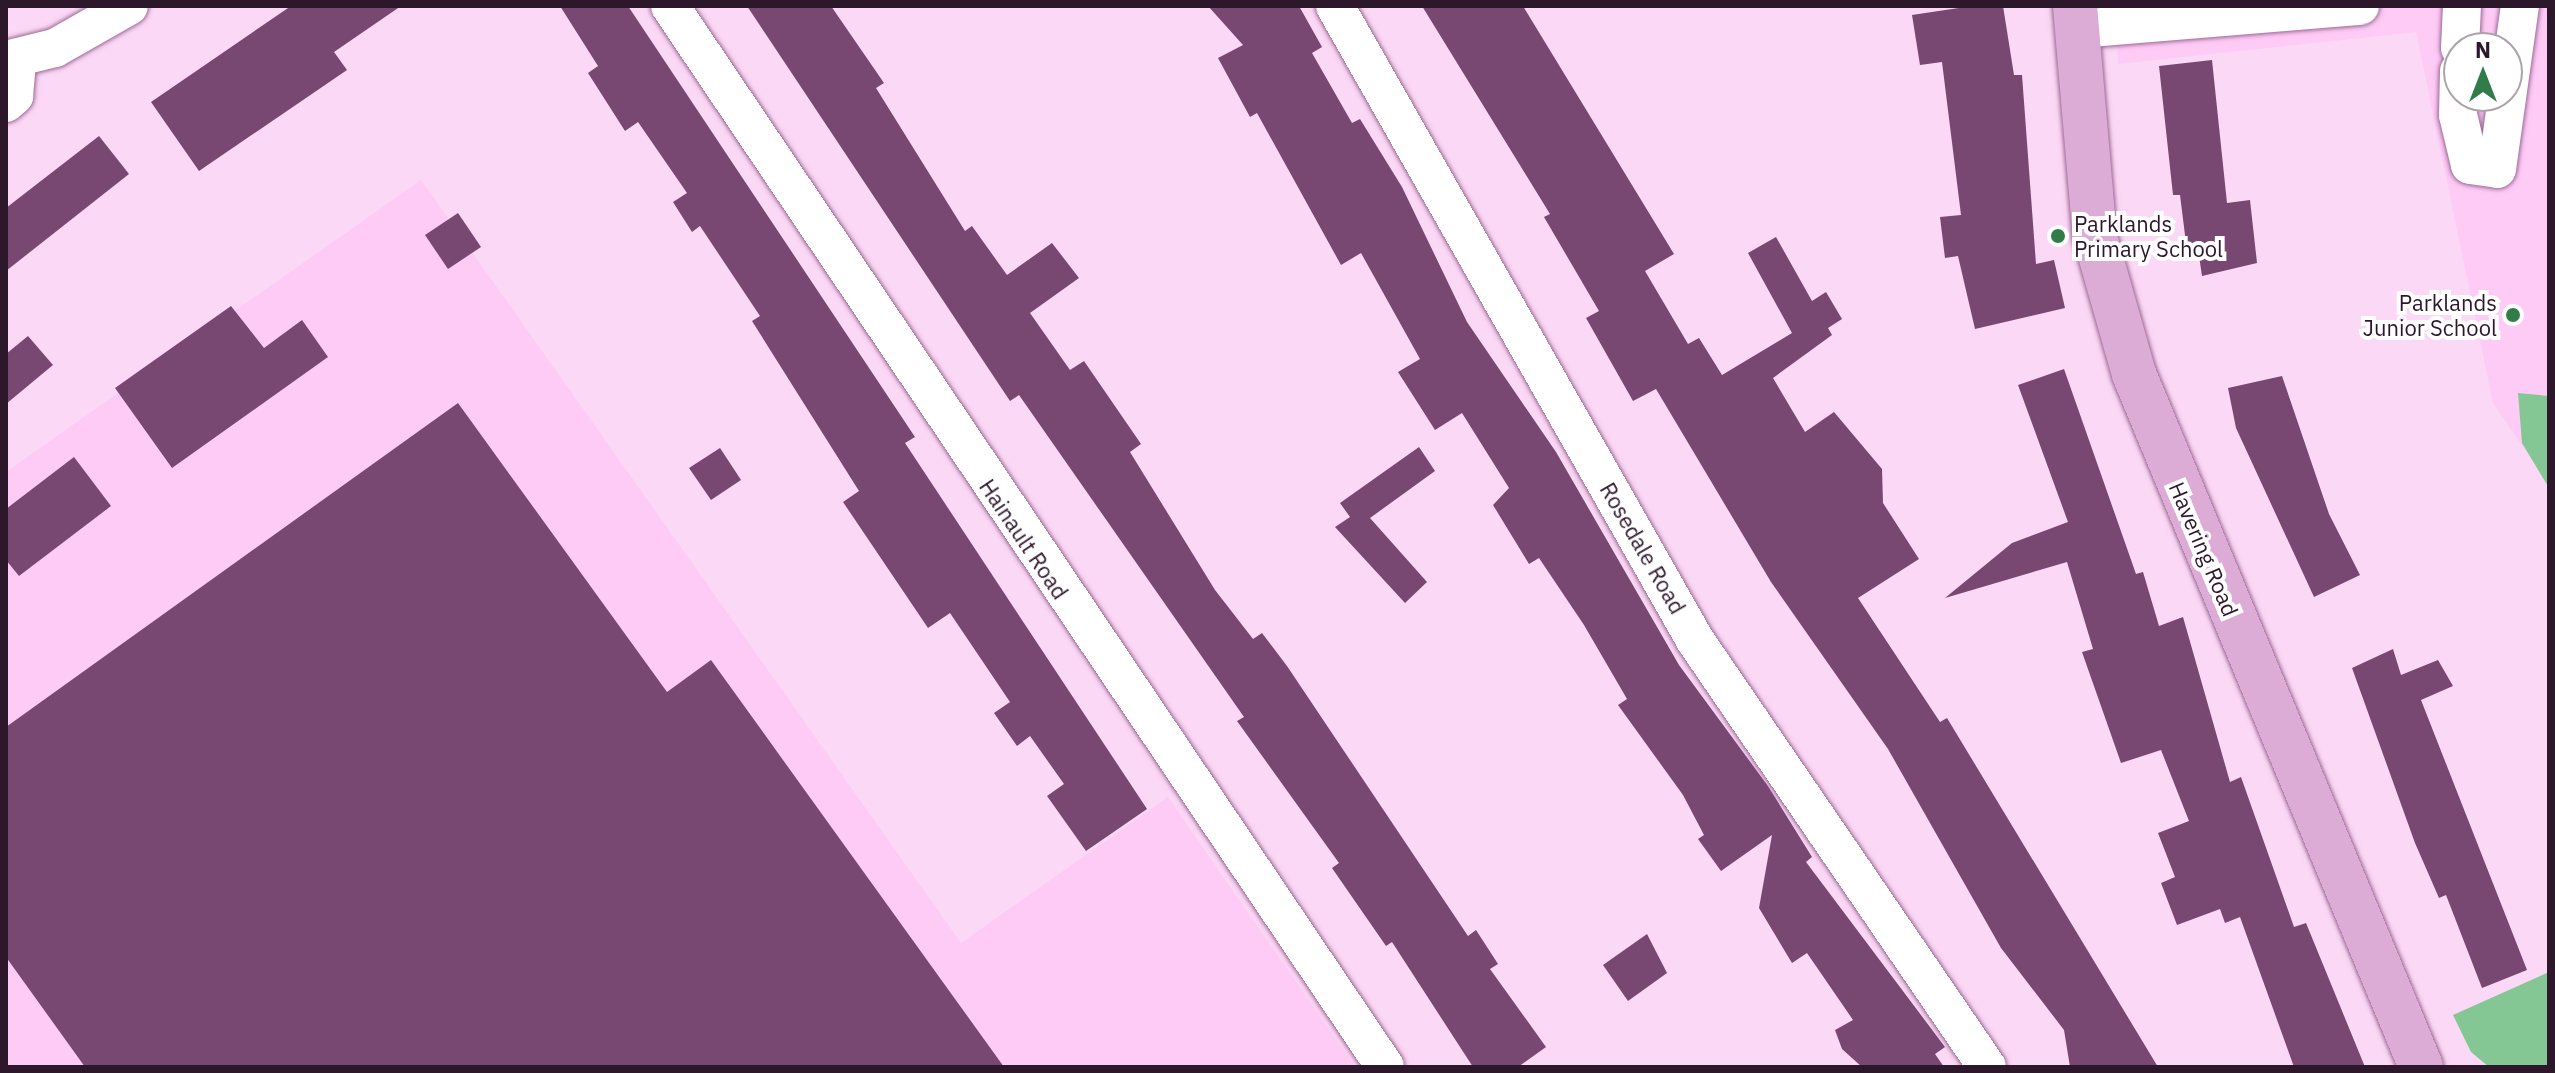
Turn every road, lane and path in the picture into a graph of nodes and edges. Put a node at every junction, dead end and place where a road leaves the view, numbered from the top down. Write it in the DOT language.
graph roads {
  1 [pos="129,6"];
  2 [pos="670,6"];
  3 [pos="1335,6"];
  4 [pos="2360,6"];
  5 [pos="2462,6"];
  6 [pos="2520,6"];
  7 [pos="2076,18"];
  8 [pos="2461,32"];
  9 [pos="2516,32"];
  10 [pos="11,60"];
  11 [pos="6,103"];
  12 [pos="2458,112"];
  13 [pos="2505,112"];
  14 [pos="1385,1067"];
  15 [pos="1987,1067"];
  16 [pos="2421,1067"];
  1 -- 10 [label="street"];
  2 -- 14 [label="street, Hainault Road"];
  3 -- 15 [label="street, Rosedale Road"];
  4 -- 7 [label="street"];
  5 -- 8 [label="street"];
  6 -- 9 [label="street"];
  7 -- 16 [label="main road, Havering Road"];
  10 -- 11 [label="street"];
  12 -- 13 [label="street"];
}
